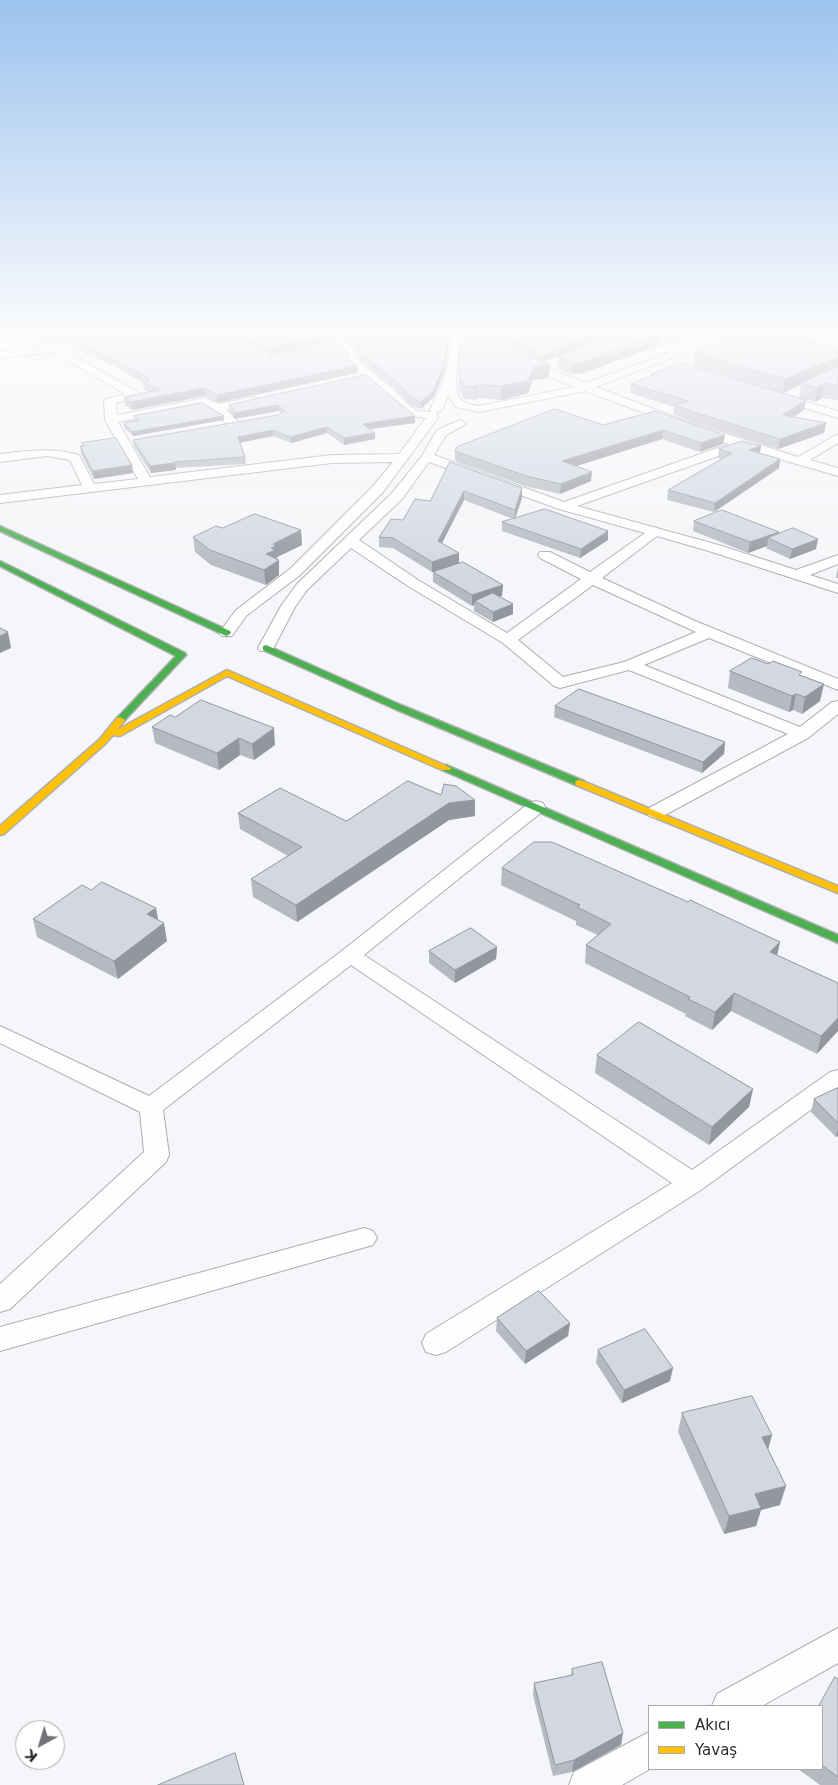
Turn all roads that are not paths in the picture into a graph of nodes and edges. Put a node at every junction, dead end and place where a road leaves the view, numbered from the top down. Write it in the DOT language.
graph roads {
  1 [pos="111,413"];
  2 [pos="144,413"];
  3 [pos="224,413"];
  4 [pos="414,413"];
  5 [pos="474,413"];
  6 [pos="506,413"];
  7 [pos="657,413"];
  8 [pos="433,414"];
  9 [pos="111,420"];
  10 [pos="466,422"];
  11 [pos="217,428"];
  12 [pos="838,438"];
  13 [pos="743,443"];
  14 [pos="427,457"];
  15 [pos="0,458"];
  16 [pos="404,458"];
  17 [pos="799,462"];
  18 [pos="838,472"];
  19 [pos="146,482"];
  20 [pos="90,488"];
  21 [pos="0,499"];
  22 [pos="564,506"];
  23 [pos="0,528"];
  24 [pos="656,531"];
  25 [pos="350,542"];
  26 [pos="545,554"];
  27 [pos="838,559"];
  28 [pos="0,563"];
  29 [pos="797,575"];
  30 [pos="592,580"];
  31 [pos="838,589"];
  32 [pos="709,632"];
  33 [pos="233,633"];
  34 [pos="208,636"];
  35 [pos="508,640"];
  36 [pos="263,649"];
  37 [pos="184,652"];
  38 [pos="630,665"];
  39 [pos="193,668"];
  40 [pos="246,669"];
  41 [pos="204,672"];
  42 [pos="227,673"];
  43 [pos="838,685"];
  44 [pos="838,706"];
  45 [pos="802,734"];
  46 [pos="102,742"];
  47 [pos="536,807"];
  48 [pos="656,812"];
  49 [pos="0,832"];
  50 [pos="838,890"];
  51 [pos="838,939"];
  52 [pos="350,955"];
  53 [pos="0,1034"];
  54 [pos="838,1078"];
  55 [pos="151,1106"];
  56 [pos="692,1183"];
  57 [pos="364,1238"];
  58 [pos="0,1301"];
  59 [pos="0,1339"];
  60 [pos="436,1342"];
  61 [pos="838,1645"];
  62 [pos="730,1705"];
  63 [pos="648,1751"];
  64 [pos="587,1785"];
  1 -- 9 [label="street"];
  2 -- 9 [label="street"];
  3 -- 11 [label="street"];
  4 -- 8 [label="street"];
  5 -- 10 [label="street"];
  6 -- 10 [label="street"];
  7 -- 13 [label="street"];
  8 -- 10 [label="street"];
  8 -- 16 [label="street"];
  9 -- 19 [label="street"];
  10 -- 14 [label="street"];
  12 -- 17 [label="street"];
  13 -- 17 [label="street"];
  13 -- 22 [label="street"];
  14 -- 22 [label="street"];
  14 -- 25 [label="street"];
  15 -- 20 [label="street"];
  16 -- 19 [label="street"];
  16 -- 33 [label="street"];
  17 -- 18 [label="street"];
  19 -- 20 [label="street"];
  20 -- 21 [label="street"];
  22 -- 24 [label="street"];
  23 -- 33 [label="main road"];
  24 -- 29 [label="street"];
  24 -- 30 [label="street"];
  25 -- 35 [label="street"];
  25 -- 36 [label="street"];
  26 -- 30 [label="street"];
  27 -- 29 [label="street"];
  28 -- 37 [label="main road"];
  29 -- 31 [label="street"];
  30 -- 32 [label="street"];
  30 -- 35 [label="street"];
  32 -- 38 [label="street"];
  32 -- 43 [label="street"];
  33 -- 34 [label="main road"];
  35 -- 38 [label="street"];
  36 -- 48 [label="main road"];
  37 -- 39 [label="main road"];
  37 -- 46 [label="main road"];
  38 -- 45 [label="street"];
  40 -- 42 [label="main road"];
  41 -- 42 [label="main road"];
  42 -- 46 [label="main road"];
  42 -- 47 [label="main road"];
  44 -- 45 [label="street"];
  45 -- 48 [label="street"];
  46 -- 49 [label="main road"];
  47 -- 51 [label="main road"];
  47 -- 52 [label="street"];
  48 -- 50 [label="main road"];
  52 -- 55 [label="street"];
  52 -- 56 [label="street"];
  53 -- 55 [label="street"];
  54 -- 56 [label="street"];
  55 -- 58 [label="street"];
  56 -- 60 [label="street"];
  57 -- 59 [label="street"];
  61 -- 62 [label="street"];
  63 -- 64 [label="street"];
}
